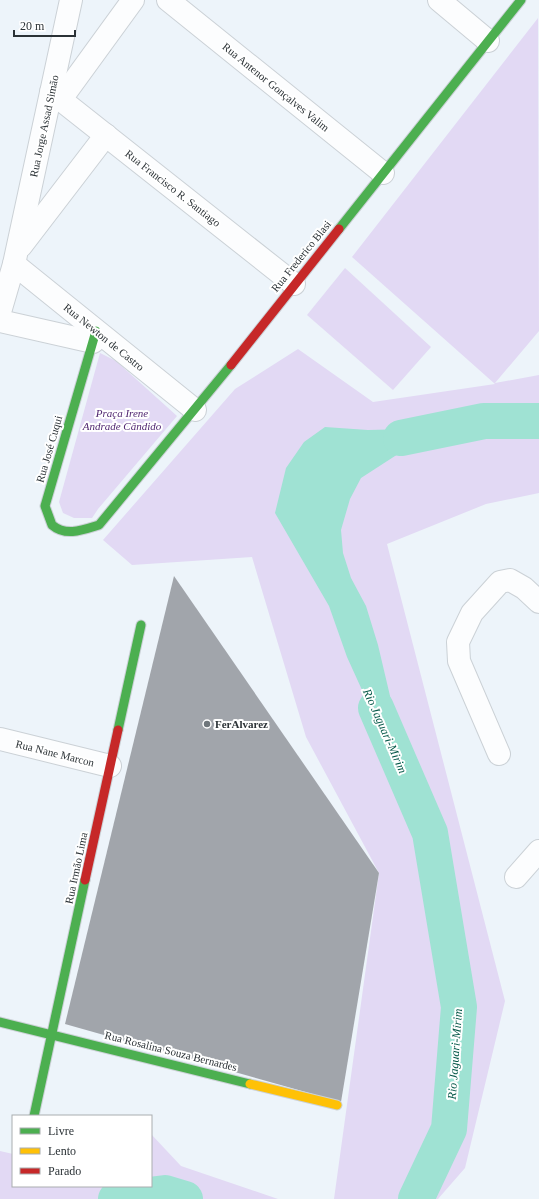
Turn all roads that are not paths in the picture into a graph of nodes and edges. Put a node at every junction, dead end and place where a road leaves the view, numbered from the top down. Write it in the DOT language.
graph roads {
  1 [pos="71,0"];
  2 [pos="132,0"];
  3 [pos="168,0"];
  4 [pos="439,0"];
  5 [pos="521,0"];
  6 [pos="488,41"];
  7 [pos="56,95"];
  8 [pos="106,135"];
  9 [pos="383,173"];
  10 [pos="16,258"];
  11 [pos="294,284"];
  12 [pos="0,312"];
  13 [pos="0,321"];
  14 [pos="95,336"];
  15 [pos="195,410"];
  16 [pos="98,525"];
  17 [pos="539,602"];
  18 [pos="141,626"];
  19 [pos="0,739"];
  20 [pos="499,754"];
  21 [pos="110,766"];
  22 [pos="539,851"];
  23 [pos="516,877"];
  24 [pos="0,1022"];
  25 [pos="52,1034"];
  26 [pos="336,1105"];
  27 [pos="34,1115"];
  1 -- 7 [label="street, Rua Jorge Assad Simão"];
  2 -- 7 [label="street, Rua Jorge Assad Simão"];
  3 -- 9 [label="street, Rua Antenor Gonçalves Valim"];
  4 -- 6 [label="street"];
  5 -- 6 [label="street, Rua Frederico Blasi"];
  6 -- 9 [label="street, Rua Frederico Blasi"];
  7 -- 8 [label="street, Rua Francisco R. Santiago"];
  7 -- 10 [label="street, Rua Jorge Assad Simão"];
  8 -- 10 [label="street, Rua Jorge Assad Simão"];
  8 -- 11 [label="street, Rua Francisco R. Santiago"];
  9 -- 11 [label="street, Rua Frederico Blasi"];
  10 -- 12 [label="street, Rua Jorge Assad Simão"];
  10 -- 14 [label="street, Rua Newton de Castro"];
  11 -- 15 [label="street, Rua Frederico Blasi"];
  13 -- 14 [label="street"];
  14 -- 15 [label="street, Rua Newton de Castro"];
  14 -- 16 [label="street, Rua José Cuqui"];
  15 -- 16 [label="street, Rua Frederico Blasi"];
  17 -- 20 [label="street"];
  18 -- 21 [label="street, Rua Irmão Lima"];
  19 -- 21 [label="street, Rua Nane Marcon"];
  21 -- 25 [label="street, Rua Irmão Lima"];
  22 -- 23 [label="street"];
  24 -- 25 [label="street, Rua Rosalina Souza Bernardes"];
  25 -- 26 [label="street, Rua Rosalina Souza Bernardes"];
  25 -- 27 [label="street, Rua Irmão Lima"];
}
